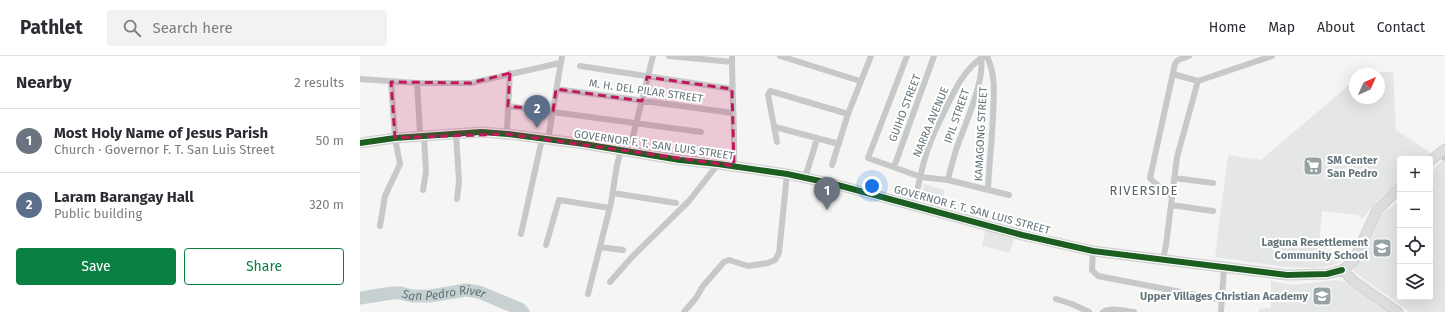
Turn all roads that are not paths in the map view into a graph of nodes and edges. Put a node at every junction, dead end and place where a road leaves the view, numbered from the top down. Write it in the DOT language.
graph roads {
  1 [pos="562,56"];
  2 [pos="653,56"];
  3 [pos="669,56"];
  4 [pos="780,56"];
  5 [pos="871,56"];
  6 [pos="907,56"];
  7 [pos="934,56"];
  8 [pos="1189,56"];
  9 [pos="1272,56"];
  10 [pos="984,57"];
  11 [pos="732,59"];
  12 [pos="560,64"];
  13 [pos="580,66"];
  14 [pos="510,74"];
  15 [pos="1173,74"];
  16 [pos="647,77"];
  17 [pos="360,79"];
  18 [pos="860,81"];
  19 [pos="1198,81"];
  20 [pos="391,82"];
  21 [pos="417,83"];
  22 [pos="556,89"];
  23 [pos="732,89"];
  24 [pos="642,101"];
  25 [pos="508,106"];
  26 [pos="553,111"];
  27 [pos="733,113"];
  28 [pos="848,114"];
  29 [pos="636,124"];
  30 [pos="775,127"];
  31 [pos="507,129"];
  32 [pos="701,132"];
  33 [pos="422,134"];
  34 [pos="456,134"];
  35 [pos="395,138"];
  36 [pos="545,139"];
  37 [pos="817,139"];
  38 [pos="777,142"];
  39 [pos="360,143"];
  40 [pos="839,144"];
  41 [pos="625,151"];
  42 [pos="1443,153"];
  43 [pos="1433,158"];
  44 [pos="718,164"];
  45 [pos="832,165"];
  46 [pos="734,166"];
  47 [pos="894,167"];
  48 [pos="787,174"];
  49 [pos="921,177"];
  50 [pos="805,178"];
  51 [pos="1174,178"];
  52 [pos="948,180"];
  53 [pos="1213,184"];
  54 [pos="423,190"];
  55 [pos="988,190"];
  56 [pos="1397,191"];
  57 [pos="613,193"];
  58 [pos="1009,195"];
  59 [pos="1172,196"];
  60 [pos="457,199"];
  61 [pos="676,203"];
  62 [pos="914,205"];
  63 [pos="1171,205"];
  64 [pos="610,208"];
  65 [pos="1213,211"];
  66 [pos="380,226"];
  67 [pos="521,234"];
  68 [pos="546,245"];
  69 [pos="600,247"];
  70 [pos="623,250"];
  71 [pos="1093,251"];
  72 [pos="1163,260"];
  73 [pos="1224,268"];
  74 [pos="1342,270"];
  75 [pos="610,282"];
  76 [pos="588,294"];
  77 [pos="1056,299"];
  78 [pos="1222,300"];
  79 [pos="684,312"];
  80 [pos="1088,312"];
  81 [pos="1103,312"];
  82 [pos="1134,312"];
  83 [pos="1220,312"];
  84 [pos="1398,312"];
  1 -- 12 [label="street"];
  2 -- 16 [label="street"];
  3 -- 11 [label="street"];
  4 -- 18 [label="street"];
  5 -- 18 [label="street"];
  6 -- 47 [label="street"];
  7 -- 47 [label="street, GUIHO STREET"];
  8 -- 15 [label="street"];
  9 -- 19 [label="street"];
  10 -- 49 [label="street, NARRA AVENUE"];
  10 -- 52 [label="street, IPIL STREET"];
  10 -- 55 [label="street, KAMAGONG STREET"];
  11 -- 23 [label="street"];
  12 -- 14 [label="street"];
  12 -- 22 [label="street"];
  13 -- 16 [label="street"];
  14 -- 21 [label="street"];
  14 -- 25 [label="street"];
  15 -- 19 [label="street"];
  15 -- 59 [label="street"];
  16 -- 23 [label="street"];
  16 -- 24 [label="street"];
  17 -- 20 [label="street"];
  18 -- 28 [label="street"];
  19 -- 51 [label="street"];
  20 -- 21 [label="street"];
  20 -- 35 [label="street"];
  21 -- 33 [label="street"];
  22 -- 24 [label="street, M. H. DEL PILAR STREET"];
  22 -- 26 [label="street"];
  23 -- 27 [label="street"];
  24 -- 27 [label="street, M. H. DEL PILAR STREET"];
  24 -- 29 [label="street"];
  25 -- 26 [label="street"];
  25 -- 31 [label="street"];
  26 -- 29 [label="street"];
  26 -- 36 [label="street"];
  27 -- 46 [label="street"];
  28 -- 30 [label="street"];
  28 -- 40 [label="street"];
  29 -- 32 [label="street"];
  29 -- 41 [label="street"];
  30 -- 37 [label="street"];
  30 -- 38 [label="street"];
  33 -- 34 [label="street, GOVERNOR F. T. SAN LUIS STREET"];
  33 -- 35 [label="street, GOVERNOR F. T. SAN LUIS STREET"];
  33 -- 54 [label="street"];
  34 -- 36 [label="street, GOVERNOR F. T. SAN LUIS STREET"];
  34 -- 60 [label="street"];
  35 -- 39 [label="street, GOVERNOR F. T. SAN LUIS STREET"];
  35 -- 66 [label="street"];
  36 -- 41 [label="street, GOVERNOR F. T. SAN LUIS STREET"];
  36 -- 67 [label="street"];
  37 -- 40 [label="street"];
  37 -- 50 [label="street"];
  40 -- 45 [label="street"];
  41 -- 44 [label="street, GOVERNOR F. T. SAN LUIS STREET"];
  41 -- 57 [label="street"];
  42 -- 43 [label="street"];
  44 -- 46 [label="street, GOVERNOR F. T. SAN LUIS STREET"];
  44 -- 75 [label="street"];
  46 -- 48 [label="street, GOVERNOR F. T. SAN LUIS STREET"];
  47 -- 49 [label="street"];
  48 -- 50 [label="street, GOVERNOR F. T. SAN LUIS STREET"];
  48 -- 79 [label="street"];
  49 -- 52 [label="street"];
  49 -- 62 [label="street, NARRA AVENUE"];
  50 -- 62 [label="street, GOVERNOR F. T. SAN LUIS STREET"];
  51 -- 53 [label="street"];
  51 -- 59 [label="street"];
  52 -- 55 [label="street"];
  55 -- 58 [label="street"];
  56 -- 74 [label="street"];
  57 -- 61 [label="street"];
  57 -- 64 [label="street"];
  59 -- 63 [label="street"];
  62 -- 71 [label="street, GOVERNOR F. T. SAN LUIS STREET"];
  63 -- 65 [label="street"];
  63 -- 72 [label="street"];
  64 -- 68 [label="street"];
  64 -- 69 [label="street"];
  69 -- 70 [label="street"];
  69 -- 76 [label="street"];
  71 -- 72 [label="street, GOVERNOR F. T. SAN LUIS STREET"];
  71 -- 78 [label="street"];
  72 -- 73 [label="street, GOVERNOR F. T. SAN LUIS STREET"];
  73 -- 74 [label="street, GOVERNOR F. T. SAN LUIS STREET"];
  73 -- 78 [label="street"];
  74 -- 84 [label="street"];
  77 -- 80 [label="street"];
  78 -- 83 [label="street"];
  81 -- 82 [label="street"];
}
